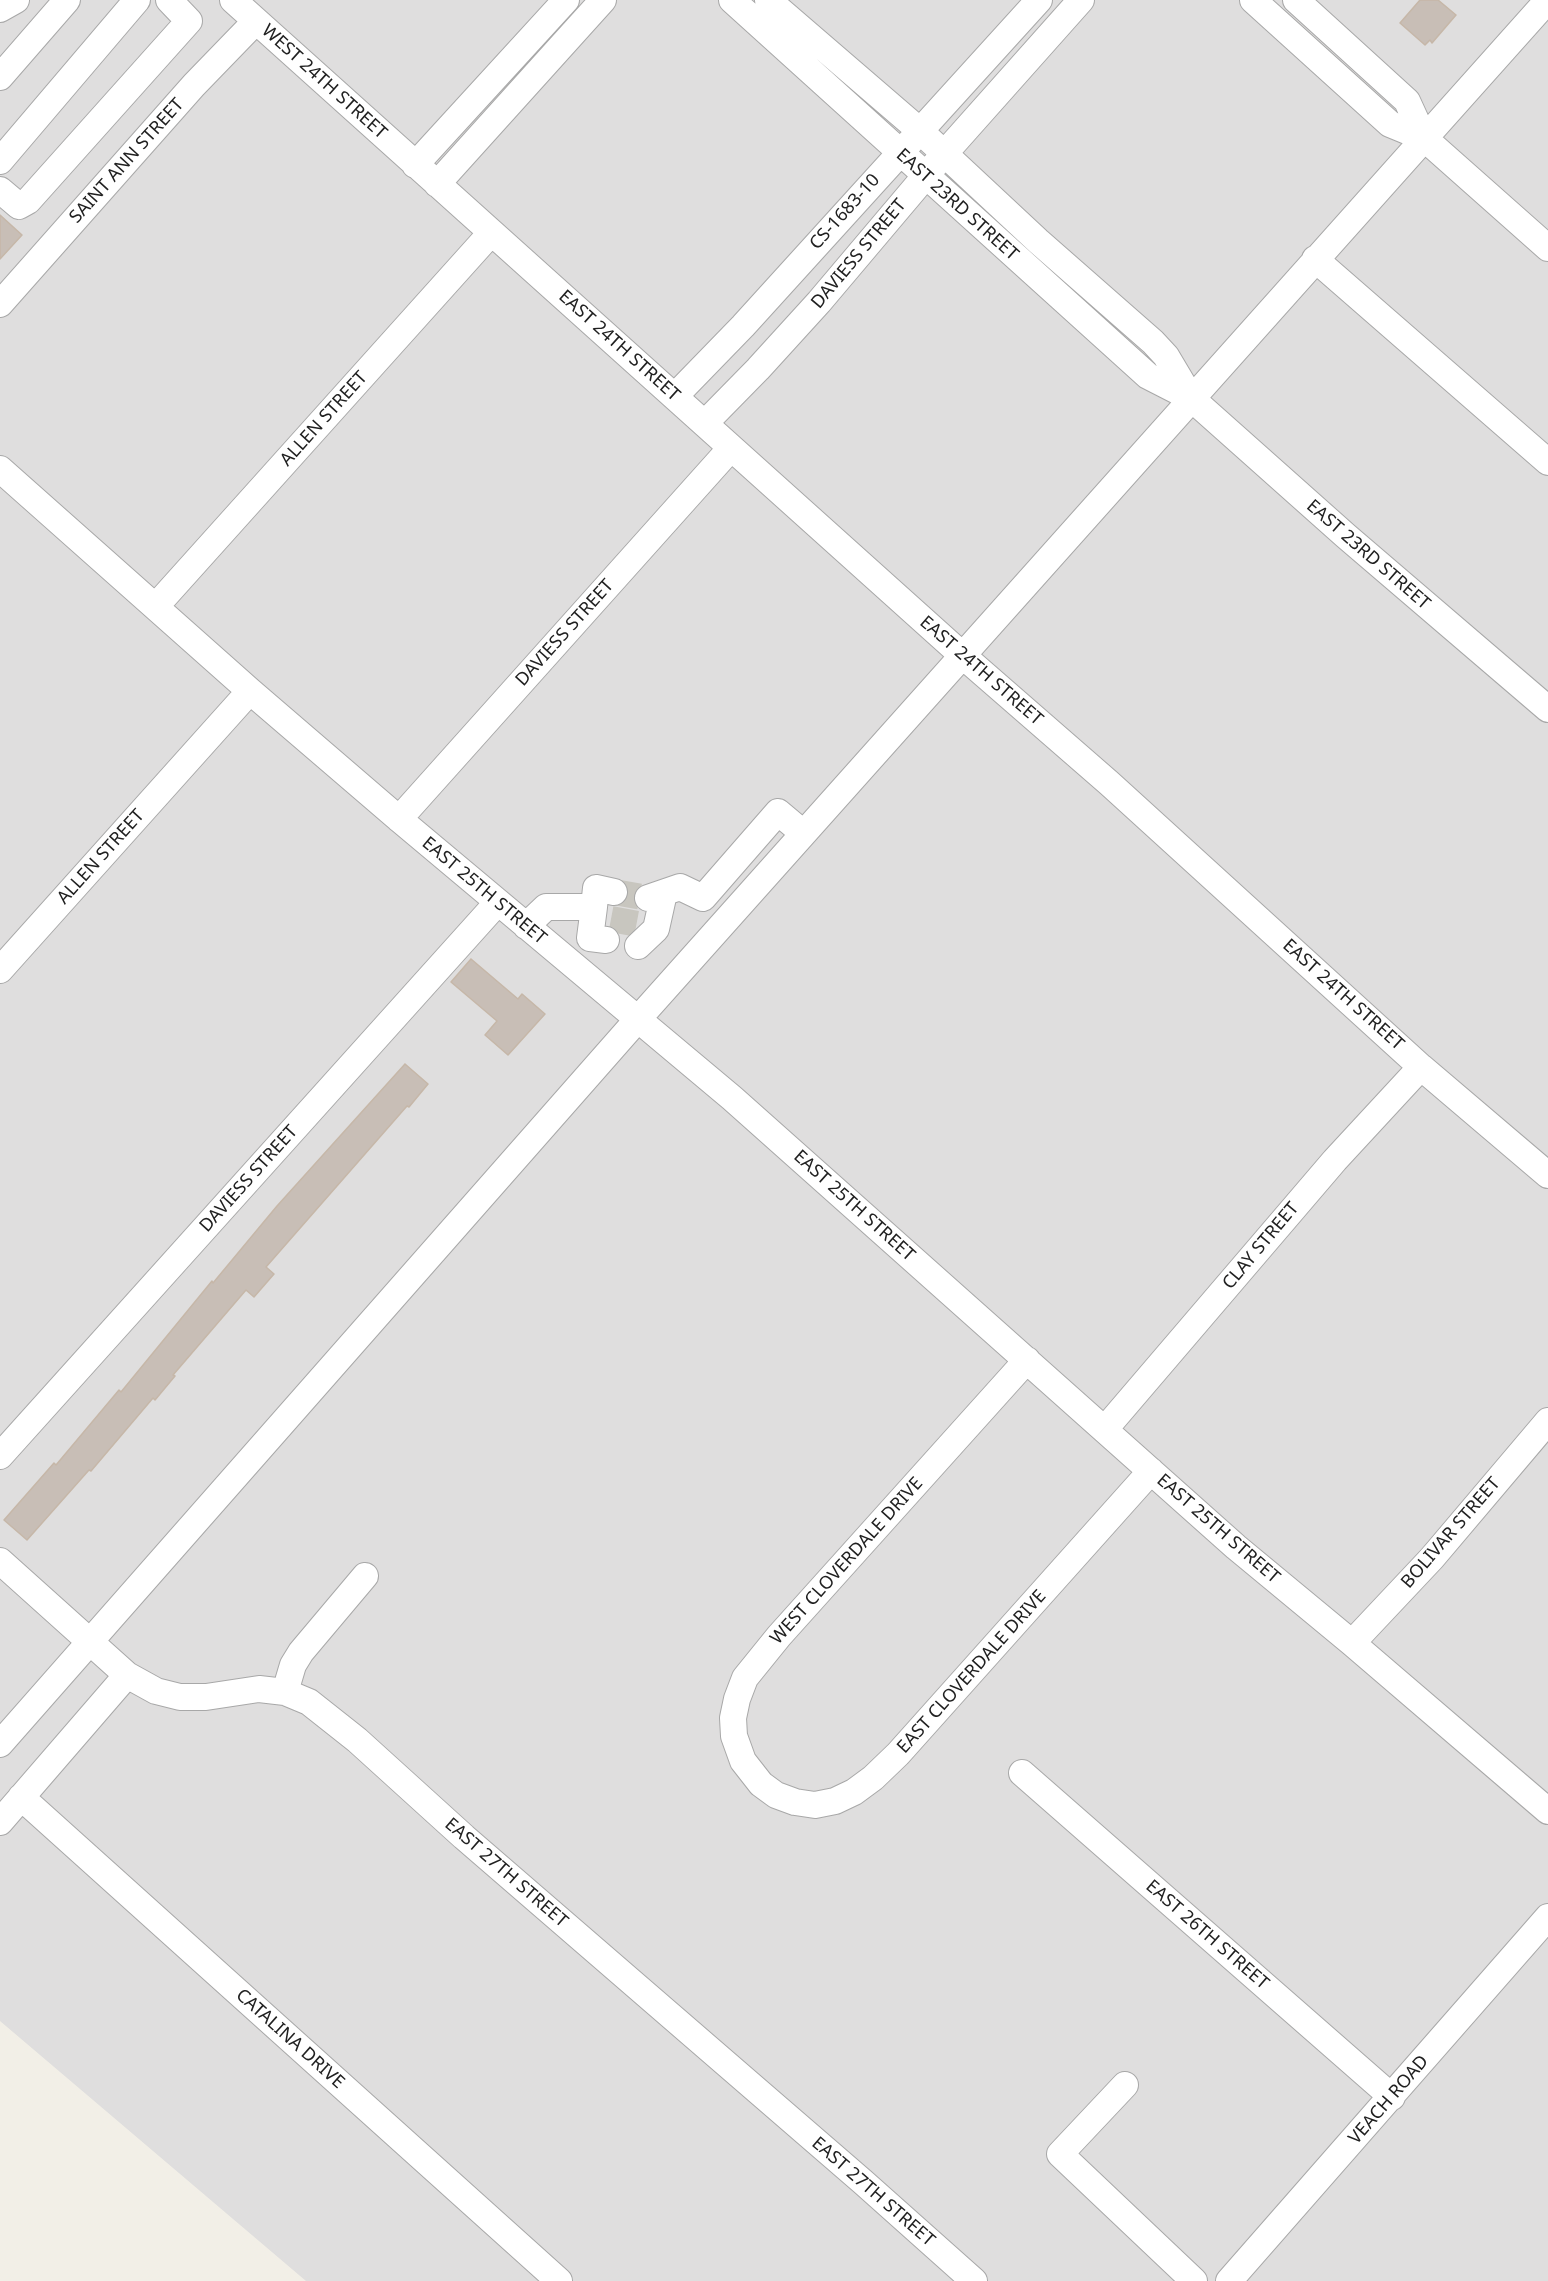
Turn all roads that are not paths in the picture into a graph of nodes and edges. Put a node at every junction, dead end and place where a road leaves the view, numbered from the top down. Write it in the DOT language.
graph roads {
  1 [pos="16,0"];
  2 [pos="67,0"];
  3 [pos="137,0"];
  4 [pos="169,0"];
  5 [pos="233,0"];
  6 [pos="566,0"];
  7 [pos="603,0"];
  8 [pos="732,0"];
  9 [pos="768,0"];
  10 [pos="1039,0"];
  11 [pos="1081,0"];
  12 [pos="1253,0"];
  13 [pos="1296,0"];
  14 [pos="1548,0"];
  15 [pos="0,9"];
  16 [pos="256,21"];
  17 [pos="0,77"];
  18 [pos="919,130"];
  19 [pos="1424,138"];
  20 [pos="899,153"];
  21 [pos="944,154"];
  22 [pos="0,161"];
  23 [pos="415,165"];
  24 [pos="925,176"];
  25 [pos="437,184"];
  26 [pos="0,189"];
  27 [pos="491,233"];
  28 [pos="1548,248"];
  29 [pos="1315,259"];
  30 [pos="0,304"];
  31 [pos="675,396"];
  32 [pos="1191,398"];
  33 [pos="705,423"];
  34 [pos="731,448"];
  35 [pos="1548,462"];
  36 [pos="4,481"];
  37 [pos="156,606"];
  38 [pos="962,655"];
  39 [pos="250,691"];
  40 [pos="1548,710"];
  41 [pos="399,819"];
  42 [pos="803,833"];
  43 [pos="614,892"];
  44 [pos="498,902"];
  45 [pos="650,916"];
  46 [pos="526,926"];
  47 [pos="0,970"];
  48 [pos="638,1019"];
  49 [pos="1421,1066"];
  50 [pos="1548,1175"];
  51 [pos="1027,1360"];
  52 [pos="1548,1421"];
  53 [pos="1105,1429"];
  54 [pos="0,1456"];
  55 [pos="1151,1471"];
  56 [pos="0,1561"];
  57 [pos="365,1576"];
  58 [pos="90,1643"];
  59 [pos="1352,1643"];
  60 [pos="127,1675"];
  61 [pos="285,1692"];
  62 [pos="0,1744"];
  63 [pos="1022,1773"];
  64 [pos="761,1784"];
  65 [pos="21,1797"];
  66 [pos="1548,1811"];
  67 [pos="0,1822"];
  68 [pos="1548,1917"];
  69 [pos="1125,2085"];
  70 [pos="1392,2097"];
  71 [pos="559,2281"];
  72 [pos="974,2281"];
  73 [pos="1194,2281"];
  74 [pos="1228,2281"];
  1 -- 15 [label="street"];
  2 -- 17 [label="street"];
  3 -- 22 [label="street"];
  4 -- 26 [label="street"];
  5 -- 16 [label="street, WEST 24TH STREET"];
  6 -- 23 [label="street"];
  7 -- 25 [label="street"];
  8 -- 20 [label="street, EAST 23RD STREET"];
  9 -- 18 [label="street, EAST 23RD STREET"];
  10 -- 18 [label="street, CS-1683-10"];
  11 -- 21 [label="street, DAVIESS STREET"];
  12 -- 19 [label="street"];
  13 -- 19 [label="street"];
  14 -- 19 [label="street"];
  16 -- 23 [label="street, WEST 24TH STREET"];
  16 -- 30 [label="street, SAINT ANN STREET"];
  18 -- 20 [label="street, CS-1683-10"];
  18 -- 21 [label="street, EAST 23RD STREET"];
  19 -- 28 [label="street"];
  19 -- 29 [label="street"];
  20 -- 24 [label="street, EAST 23RD STREET"];
  20 -- 31 [label="street, CS-1683-10"];
  21 -- 24 [label="street, DAVIESS STREET"];
  21 -- 32 [label="street, EAST 23RD STREET"];
  23 -- 25 [label="street, EAST 24TH STREET"];
  24 -- 32 [label="street, EAST 23RD STREET"];
  24 -- 33 [label="street, DAVIESS STREET"];
  25 -- 27 [label="street, EAST 24TH STREET"];
  27 -- 31 [label="street, EAST 24TH STREET"];
  27 -- 37 [label="street, ALLEN STREET"];
  29 -- 32 [label="street"];
  29 -- 35 [label="street"];
  31 -- 33 [label="street, EAST 24TH STREET"];
  32 -- 38 [label="street"];
  32 -- 40 [label="street, EAST 23RD STREET"];
  33 -- 34 [label="street, EAST 24TH STREET"];
  34 -- 38 [label="street, EAST 24TH STREET"];
  34 -- 41 [label="street, DAVIESS STREET"];
  36 -- 37 [label="street, EAST 25TH STREET"];
  37 -- 39 [label="street, EAST 25TH STREET"];
  38 -- 42 [label="street"];
  38 -- 49 [label="street, EAST 24TH STREET"];
  39 -- 41 [label="street, EAST 25TH STREET"];
  39 -- 47 [label="street, ALLEN STREET"];
  41 -- 44 [label="street, EAST 25TH STREET"];
  42 -- 45 [label="street"];
  42 -- 48 [label="street"];
  43 -- 46 [label="street"];
  44 -- 46 [label="street, EAST 25TH STREET"];
  44 -- 54 [label="street, DAVIESS STREET"];
  46 -- 48 [label="street, EAST 25TH STREET"];
  48 -- 51 [label="street, EAST 25TH STREET"];
  48 -- 58 [label="street"];
  49 -- 50 [label="street, EAST 24TH STREET"];
  49 -- 53 [label="street, CLAY STREET"];
  51 -- 53 [label="street, EAST 25TH STREET"];
  51 -- 64 [label="street, WEST CLOVERDALE DRIVE"];
  52 -- 59 [label="street, BOLIVAR STREET"];
  53 -- 55 [label="street, EAST 25TH STREET"];
  55 -- 59 [label="street, EAST 25TH STREET"];
  55 -- 64 [label="street, EAST CLOVERDALE DRIVE"];
  56 -- 58 [label="street, EAST 27TH STREET"];
  57 -- 61 [label="street"];
  58 -- 60 [label="street, EAST 27TH STREET"];
  58 -- 62 [label="street"];
  59 -- 66 [label="street, EAST 25TH STREET"];
  60 -- 61 [label="street, EAST 27TH STREET"];
  60 -- 65 [label="street"];
  61 -- 72 [label="street, EAST 27TH STREET"];
  63 -- 70 [label="street, EAST 26TH STREET"];
  65 -- 67 [label="street"];
  65 -- 71 [label="street, CATALINA DRIVE"];
  68 -- 70 [label="street, VEACH ROAD"];
  69 -- 73 [label="street"];
  70 -- 74 [label="street, VEACH ROAD"];
}
